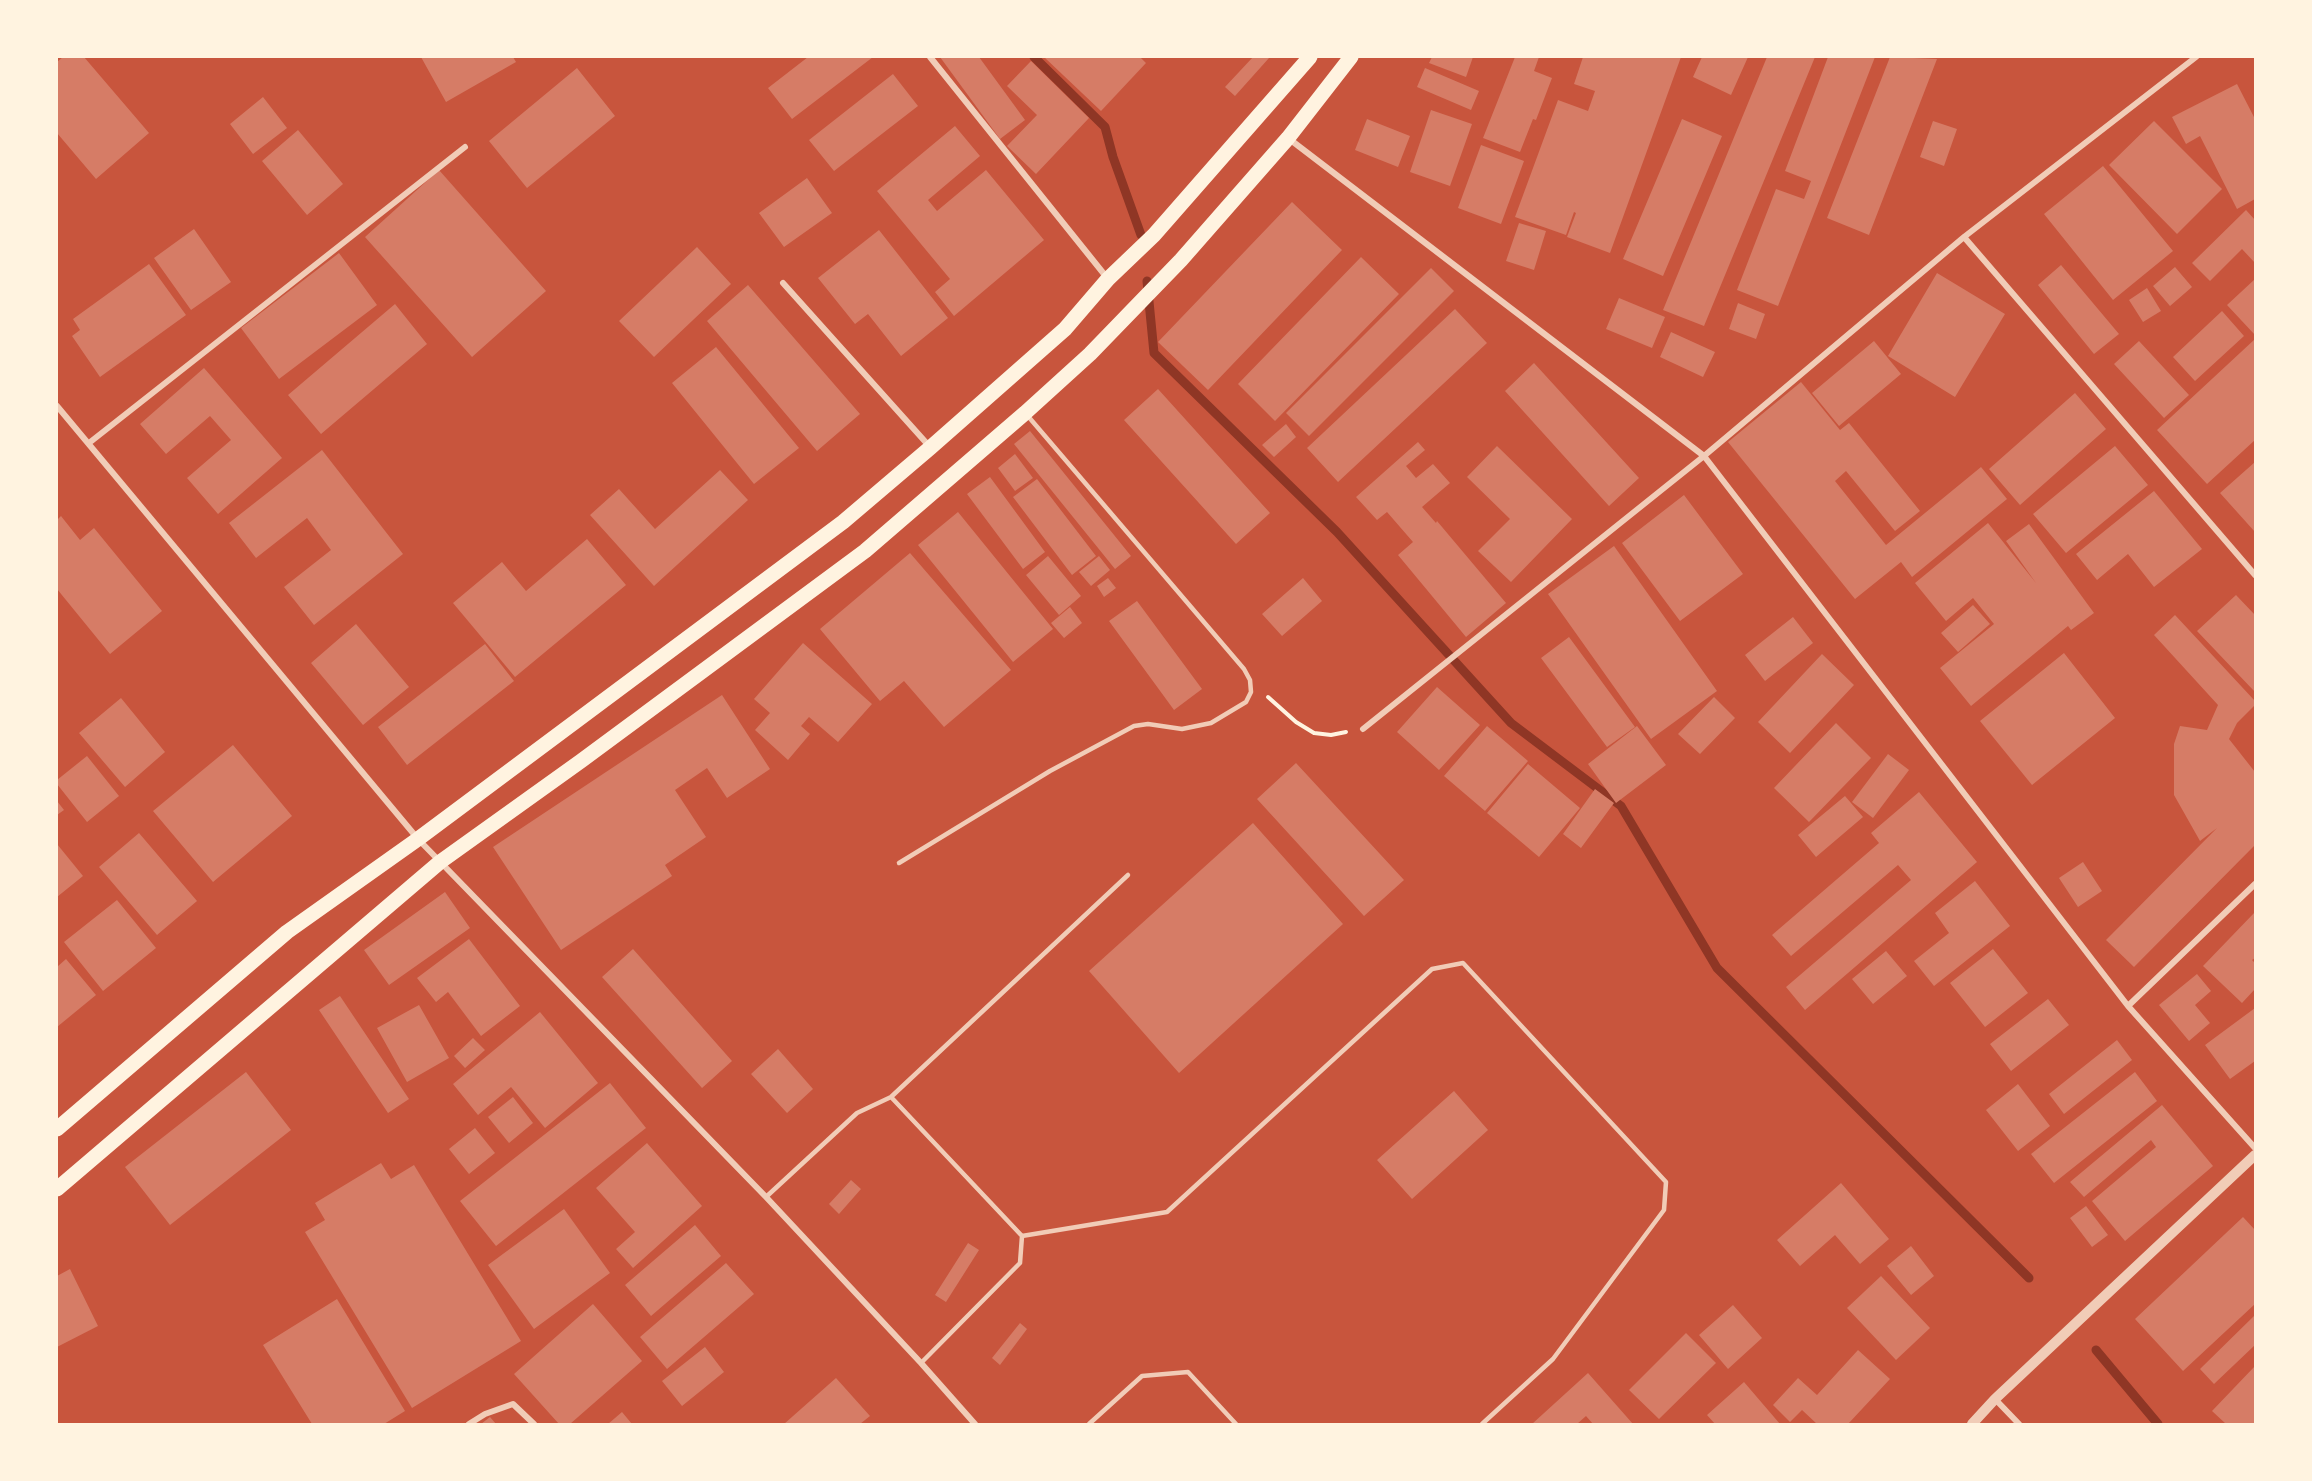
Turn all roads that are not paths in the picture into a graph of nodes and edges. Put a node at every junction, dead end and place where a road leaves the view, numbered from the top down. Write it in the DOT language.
graph roads {
  1 [pos="930,57"];
  2 [pos="1310,57"];
  3 [pos="1351,57"];
  4 [pos="2196,57"];
  5 [pos="1288,138"];
  6 [pos="465,147"];
  7 [pos="1964,237"];
  8 [pos="1108,279"];
  9 [pos="783,283"];
  10 [pos="57,406"];
  11 [pos="1025,413"];
  12 [pos="89,443"];
  13 [pos="930,448"];
  14 [pos="1704,456"];
  15 [pos="2255,575"];
  16 [pos="1363,729"];
  17 [pos="418,838"];
  18 [pos="440,862"];
  19 [pos="899,863"];
  20 [pos="1128,875"];
  21 [pos="2255,884"];
  22 [pos="2128,1006"];
  23 [pos="891,1097"];
  24 [pos="57,1129"];
  25 [pos="2255,1148"];
  26 [pos="2255,1155"];
  27 [pos="57,1189"];
  28 [pos="766,1197"];
  29 [pos="1022,1236"];
  30 [pos="921,1362"];
  31 [pos="1995,1399"];
  32 [pos="469,1424"];
  33 [pos="534,1424"];
  34 [pos="975,1424"];
  35 [pos="1089,1424"];
  36 [pos="1236,1424"];
  37 [pos="1482,1424"];
  38 [pos="1972,1424"];
  39 [pos="2019,1424"];
  1 -- 8 [label="street"];
  2 -- 8 [label="main road"];
  3 -- 5 [label="main road"];
  4 -- 7 [label="street"];
  5 -- 11 [label="main road"];
  5 -- 14 [label="street"];
  6 -- 12 [label="street"];
  7 -- 14 [label="street"];
  7 -- 15 [label="street"];
  8 -- 13 [label="main road"];
  9 -- 13 [label="street"];
  10 -- 12 [label="street"];
  11 -- 18 [label="main road"];
  11 -- 19 [label="lane"];
  12 -- 17 [label="street"];
  13 -- 17 [label="main road"];
  14 -- 16 [label="street"];
  14 -- 22 [label="street"];
  17 -- 18 [label="street"];
  17 -- 24 [label="main road"];
  18 -- 27 [label="main road"];
  18 -- 28 [label="street"];
  20 -- 23 [label="lane"];
  21 -- 22 [label="street"];
  22 -- 25 [label="street"];
  23 -- 28 [label="lane"];
  23 -- 29 [label="lane"];
  26 -- 31 [label="street"];
  28 -- 30 [label="street"];
  29 -- 30 [label="lane"];
  29 -- 37 [label="lane"];
  30 -- 34 [label="street"];
  31 -- 38 [label="street"];
  31 -- 39 [label="street"];
  32 -- 33 [label="street"];
  35 -- 36 [label="lane"];
}
